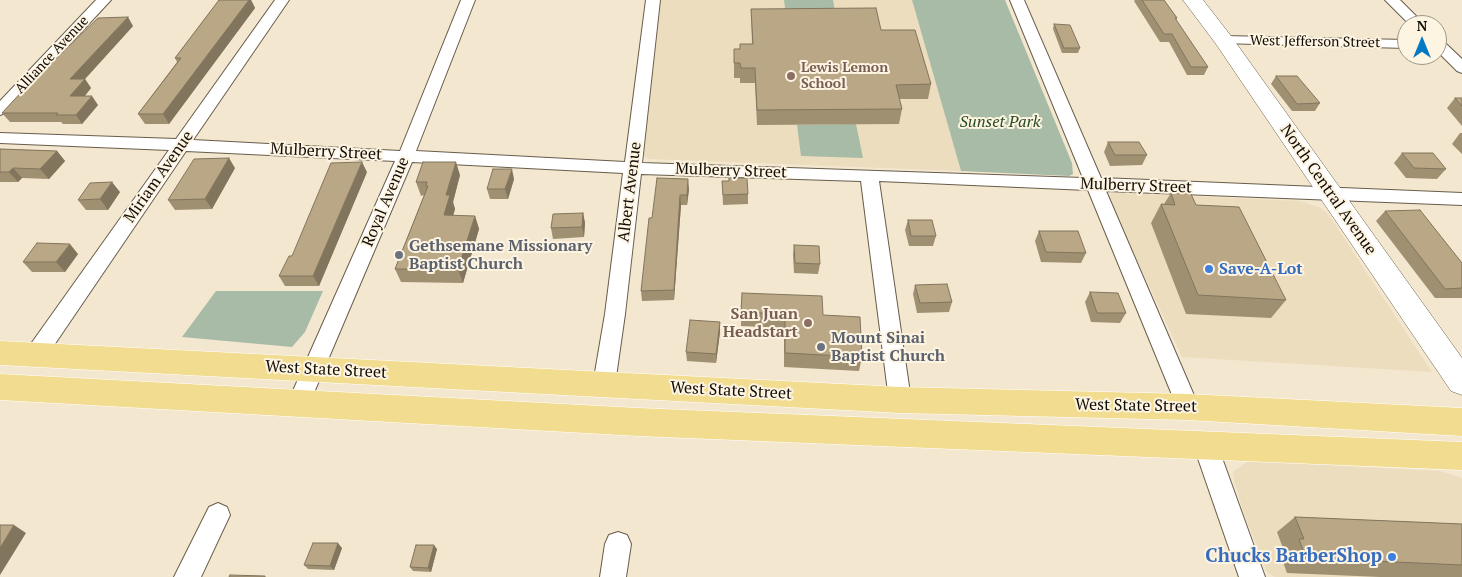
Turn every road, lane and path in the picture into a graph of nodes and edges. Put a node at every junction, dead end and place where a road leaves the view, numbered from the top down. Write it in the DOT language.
graph roads {
  1 [pos="104,0"];
  2 [pos="282,0"];
  3 [pos="468,0"];
  4 [pos="653,0"];
  5 [pos="1018,0"];
  6 [pos="1194,0"];
  7 [pos="1392,0"];
  8 [pos="1408,15"];
  9 [pos="1224,40"];
  10 [pos="1397,44"];
  11 [pos="1447,45"];
  12 [pos="1462,46"];
  13 [pos="1447,53"];
  14 [pos="1462,68"];
  15 [pos="0,110"];
  16 [pos="0,138"];
  17 [pos="182,144"];
  18 [pos="406,156"];
  19 [pos="634,168"];
  20 [pos="868,175"];
  21 [pos="1095,185"];
  22 [pos="1331,194"];
  23 [pos="1462,199"];
  24 [pos="0,353"];
  25 [pos="36,354"];
  26 [pos="313,369"];
  27 [pos="1462,382"];
  28 [pos="604,384"];
  29 [pos="0,387"];
  30 [pos="900,400"];
  31 [pos="299,402"];
  32 [pos="1188,407"];
  33 [pos="1462,422"];
  34 [pos="1205,444"];
  35 [pos="1462,456"];
  36 [pos="218,515"];
  37 [pos="618,544"];
  38 [pos="187,577"];
  39 [pos="612,577"];
  40 [pos="1252,577"];
  1 -- 15 [label="street, Alliance Avenue"];
  2 -- 17 [label="street, Miriam Avenue"];
  3 -- 18 [label="street, Royal Avenue"];
  4 -- 19 [label="street, Albert Avenue"];
  5 -- 21 [label="street"];
  6 -- 9 [label="main road, North Central Avenue"];
  7 -- 8 [label="street"];
  9 -- 10 [label="street, West Jefferson Street"];
  9 -- 22 [label="main road, North Central Avenue"];
  11 -- 12 [label="street"];
  13 -- 14 [label="street"];
  16 -- 17 [label="street, Mulberry Street"];
  17 -- 18 [label="street, Mulberry Street"];
  17 -- 25 [label="street, Miriam Avenue"];
  18 -- 19 [label="street, Mulberry Street"];
  18 -- 26 [label="street, Royal Avenue"];
  19 -- 20 [label="street, Mulberry Street"];
  19 -- 28 [label="street, Albert Avenue"];
  20 -- 21 [label="street, Mulberry Street"];
  20 -- 30 [label="street"];
  21 -- 22 [label="street, Mulberry Street"];
  21 -- 32 [label="street"];
  22 -- 23 [label="street, Mulberry Street"];
  22 -- 27 [label="main road, North Central Avenue"];
  24 -- 25 [label="main road, West State Street"];
  25 -- 26 [label="main road, West State Street"];
  26 -- 28 [label="main road, West State Street"];
  26 -- 31 [label="street, Royal Avenue"];
  28 -- 30 [label="main road, West State Street"];
  29 -- 31 [label="main road, West State Street"];
  30 -- 32 [label="main road, West State Street"];
  31 -- 34 [label="main road, West State Street"];
  32 -- 33 [label="main road, West State Street"];
  34 -- 35 [label="main road, West State Street"];
  34 -- 40 [label="street"];
  36 -- 38 [label="street"];
  37 -- 39 [label="street"];
}
